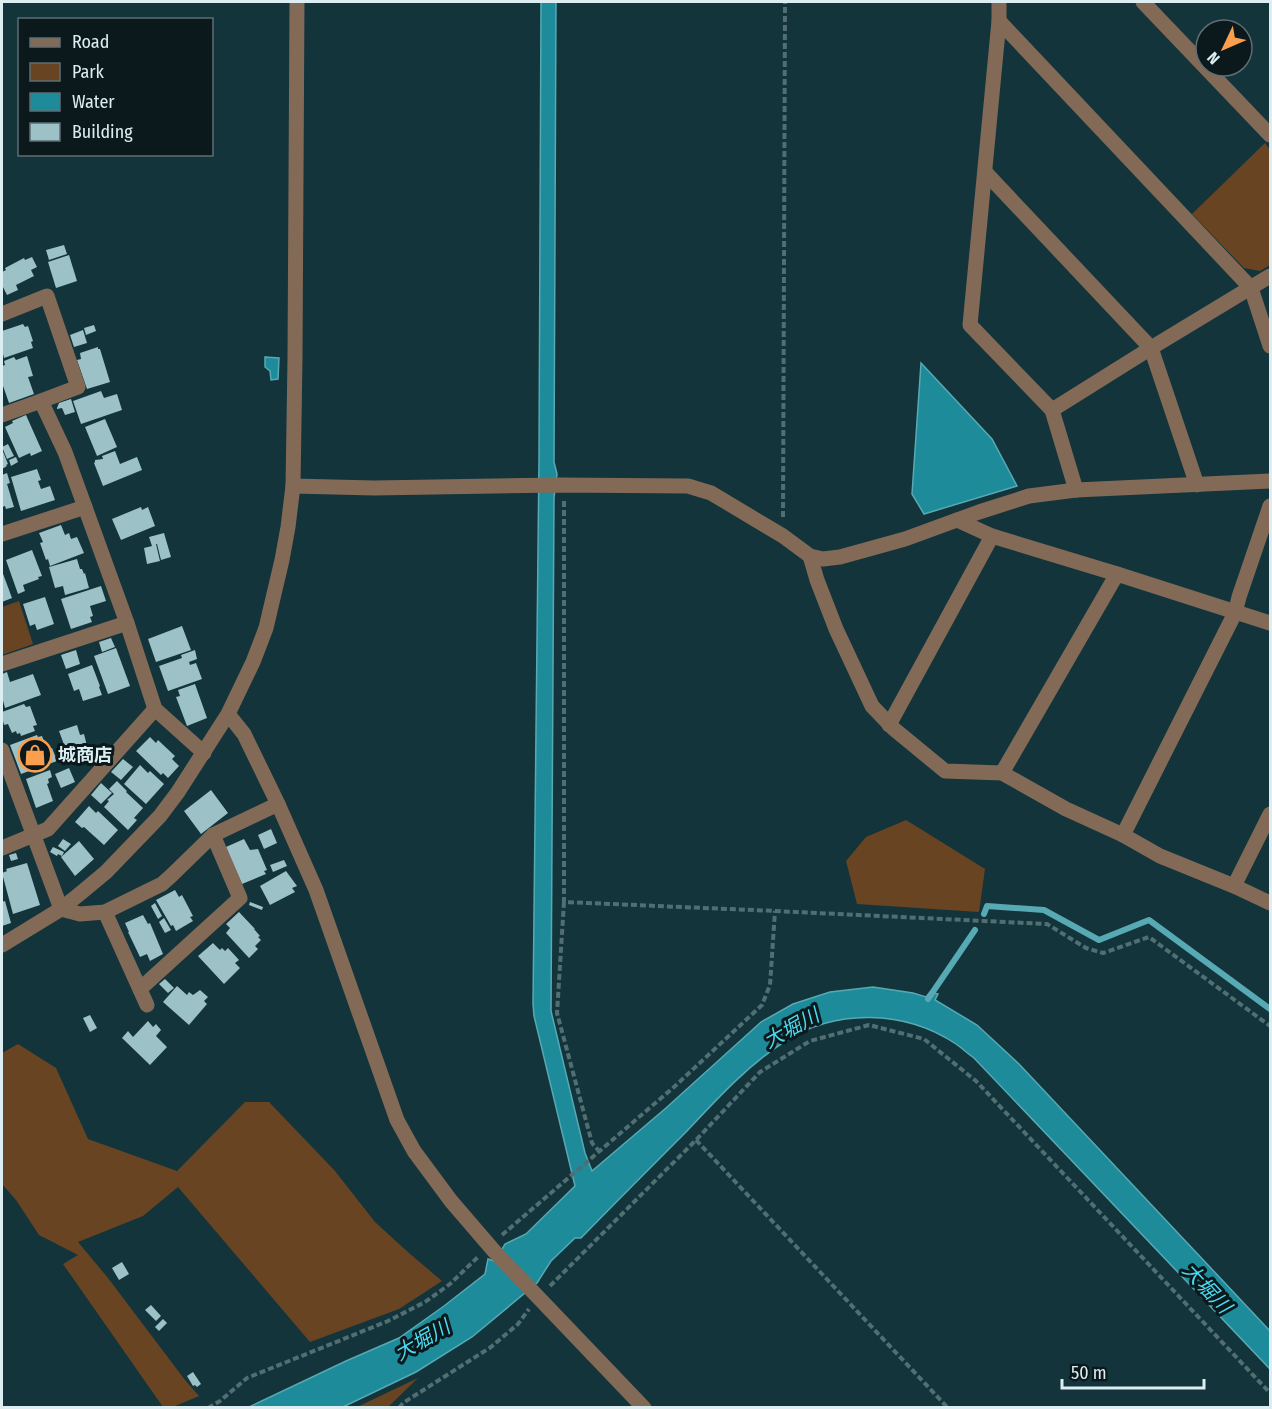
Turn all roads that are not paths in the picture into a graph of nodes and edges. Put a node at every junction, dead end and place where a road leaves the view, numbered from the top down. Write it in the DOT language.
graph roads {
  1 [pos="297,2"];
  2 [pos="999,2"];
  3 [pos="1143,2"];
  4 [pos="999,21"];
  5 [pos="1270,135"];
  6 [pos="985,172"];
  7 [pos="1270,276"];
  8 [pos="1251,288"];
  9 [pos="2,314"];
  10 [pos="1270,346"];
  11 [pos="1151,348"];
  12 [pos="41,401"];
  13 [pos="1052,410"];
  14 [pos="2,415"];
  15 [pos="1270,481"];
  16 [pos="1197,485"];
  17 [pos="293,486"];
  18 [pos="1076,490"];
  19 [pos="1270,506"];
  20 [pos="85,507"];
  21 [pos="957,520"];
  22 [pos="2,534"];
  23 [pos="992,536"];
  24 [pos="810,556"];
  25 [pos="1117,574"];
  26 [pos="1236,613"];
  27 [pos="127,623"];
  28 [pos="1270,623"];
  29 [pos="2,664"];
  30 [pos="155,709"];
  31 [pos="228,714"];
  32 [pos="889,724"];
  33 [pos="2,750"];
  34 [pos="204,753"];
  35 [pos="1002,772"];
  36 [pos="278,804"];
  37 [pos="1270,814"];
  38 [pos="213,835"];
  39 [pos="1123,835"];
  40 [pos="33,836"];
  41 [pos="2,848"];
  42 [pos="1234,886"];
  43 [pos="1270,903"];
  44 [pos="61,909"];
  45 [pos="105,912"];
  46 [pos="2,945"];
  47 [pos="141,989"];
  48 [pos="147,1005"];
  49 [pos="644,1407"];
  1 -- 17 [label="street"];
  2 -- 4 [label="street"];
  3 -- 5 [label="street"];
  4 -- 6 [label="street"];
  4 -- 8 [label="street"];
  6 -- 11 [label="street"];
  6 -- 13 [label="street"];
  7 -- 8 [label="street"];
  8 -- 10 [label="street"];
  8 -- 11 [label="street"];
  9 -- 12 [label="street"];
  11 -- 13 [label="street"];
  11 -- 16 [label="street"];
  12 -- 14 [label="street"];
  12 -- 20 [label="street"];
  13 -- 18 [label="street"];
  15 -- 16 [label="street"];
  16 -- 18 [label="street"];
  17 -- 24 [label="street"];
  17 -- 31 [label="street"];
  18 -- 21 [label="street"];
  19 -- 26 [label="street"];
  20 -- 22 [label="street"];
  20 -- 27 [label="street"];
  21 -- 23 [label="street"];
  21 -- 24 [label="street"];
  23 -- 25 [label="street"];
  23 -- 32 [label="street"];
  24 -- 32 [label="street"];
  25 -- 26 [label="street"];
  25 -- 35 [label="street"];
  26 -- 28 [label="street"];
  26 -- 39 [label="street"];
  27 -- 29 [label="street"];
  27 -- 30 [label="street"];
  30 -- 34 [label="street"];
  30 -- 40 [label="street"];
  31 -- 34 [label="street"];
  31 -- 36 [label="street"];
  32 -- 35 [label="street"];
  33 -- 40 [label="street"];
  34 -- 44 [label="street"];
  35 -- 39 [label="street"];
  36 -- 38 [label="street"];
  36 -- 49 [label="street"];
  37 -- 42 [label="street"];
  38 -- 45 [label="street"];
  38 -- 47 [label="street"];
  39 -- 42 [label="street"];
  40 -- 41 [label="street"];
  40 -- 44 [label="street"];
  42 -- 43 [label="street"];
  44 -- 45 [label="street"];
  44 -- 46 [label="street"];
  45 -- 47 [label="street"];
  47 -- 48 [label="street"];
}
